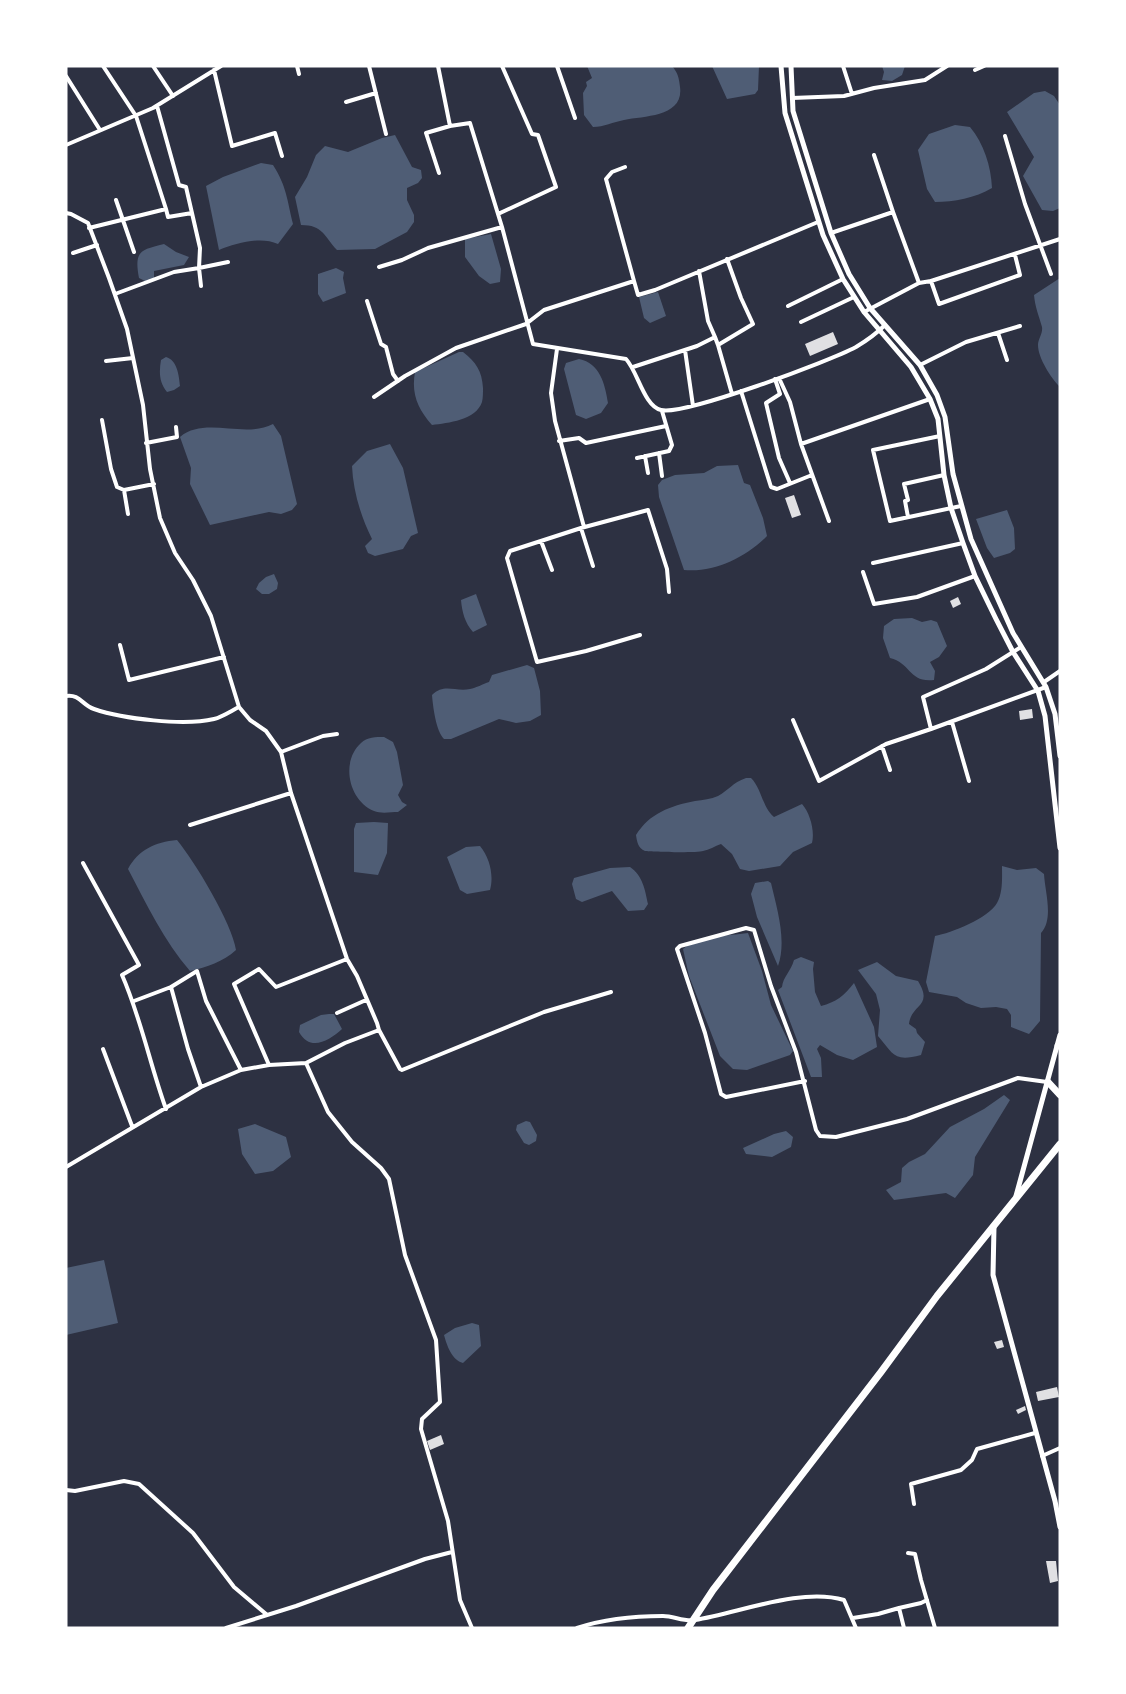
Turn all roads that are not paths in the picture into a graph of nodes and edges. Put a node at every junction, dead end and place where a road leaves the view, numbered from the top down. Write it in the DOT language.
graph roads {
  1 [pos="103,66"];
  2 [pos="153,66"];
  3 [pos="221,66"];
  4 [pos="297,66"];
  5 [pos="369,66"];
  6 [pos="438,66"];
  7 [pos="502,66"];
  8 [pos="557,66"];
  9 [pos="781,66"];
  10 [pos="791,66"];
  11 [pos="843,66"];
  12 [pos="947,66"];
  13 [pos="984,66"];
  14 [pos="214,70"];
  15 [pos="975,70"];
  16 [pos="299,74"];
  17 [pos="66,76"];
  18 [pos="376,93"];
  19 [pos="852,94"];
  20 [pos="173,96"];
  21 [pos="792,98"];
  22 [pos="346,102"];
  23 [pos="157,106"];
  24 [pos="136,116"];
  25 [pos="575,118"];
  26 [pos="450,126"];
  27 [pos="100,130"];
  28 [pos="386,134"];
  29 [pos="1005,136"];
  30 [pos="66,138"];
  31 [pos="68,144"];
  32 [pos="874,154"];
  33 [pos="282,156"];
  34 [pos="625,167"];
  35 [pos="439,173"];
  36 [pos="116,200"];
  37 [pos="166,209"];
  38 [pos="893,212"];
  39 [pos="66,213"];
  40 [pos="192,213"];
  41 [pos="498,214"];
  42 [pos="123,218"];
  43 [pos="818,222"];
  44 [pos="502,227"];
  45 [pos="89,228"];
  46 [pos="831,233"];
  47 [pos="1060,239"];
  48 [pos="97,245"];
  49 [pos="1041,246"];
  50 [pos="134,252"];
  51 [pos="73,253"];
  52 [pos="1015,255"];
  53 [pos="727,260"];
  54 [pos="228,262"];
  55 [pos="379,267"];
  56 [pos="199,268"];
  57 [pos="699,271"];
  58 [pos="1051,274"];
  59 [pos="843,279"];
  60 [pos="633,281"];
  61 [pos="930,281"];
  62 [pos="919,283"];
  63 [pos="201,286"];
  64 [pos="115,294"];
  65 [pos="854,297"];
  66 [pos="367,301"];
  67 [pos="788,306"];
  68 [pos="870,308"];
  69 [pos="864,312"];
  70 [pos="801,322"];
  71 [pos="526,324"];
  72 [pos="885,325"];
  73 [pos="1020,326"];
  74 [pos="879,331"];
  75 [pos="998,333"];
  76 [pos="715,337"];
  77 [pos="718,345"];
  78 [pos="557,349"];
  79 [pos="685,350"];
  80 [pos="133,358"];
  81 [pos="1007,360"];
  82 [pos="106,361"];
  83 [pos="920,365"];
  84 [pos="633,367"];
  85 [pos="777,378"];
  86 [pos="398,381"];
  87 [pos="741,391"];
  88 [pos="732,394"];
  89 [pos="374,397"];
  90 [pos="930,399"];
  91 [pos="693,406"];
  92 [pos="662,411"];
  93 [pos="102,420"];
  94 [pos="666,426"];
  95 [pos="176,427"];
  96 [pos="940,436"];
  97 [pos="559,441"];
  98 [pos="146,443"];
  99 [pos="801,444"];
  100 [pos="658,453"];
  101 [pos="645,456"];
  102 [pos="637,458"];
  103 [pos="648,473"];
  104 [pos="812,475"];
  105 [pos="663,476"];
  106 [pos="944,476"];
  107 [pos="790,483"];
  108 [pos="154,484"];
  109 [pos="124,490"];
  110 [pos="961,506"];
  111 [pos="951,508"];
  112 [pos="128,514"];
  113 [pos="908,517"];
  114 [pos="829,521"];
  115 [pos="583,528"];
  116 [pos="541,541"];
  117 [pos="963,543"];
  118 [pos="873,563"];
  119 [pos="593,567"];
  120 [pos="552,570"];
  121 [pos="863,572"];
  122 [pos="975,576"];
  123 [pos="669,592"];
  124 [pos="639,635"];
  125 [pos="120,645"];
  126 [pos="1021,647"];
  127 [pos="1013,652"];
  128 [pos="224,657"];
  129 [pos="1060,671"];
  130 [pos="1045,685"];
  131 [pos="1038,691"];
  132 [pos="66,696"];
  133 [pos="239,707"];
  134 [pos="1057,714"];
  135 [pos="793,720"];
  136 [pos="952,722"];
  137 [pos="931,729"];
  138 [pos="337,734"];
  139 [pos="882,746"];
  140 [pos="281,752"];
  141 [pos="1060,756"];
  142 [pos="890,770"];
  143 [pos="969,781"];
  144 [pos="291,793"];
  145 [pos="190,825"];
  146 [pos="1060,848"];
  147 [pos="83,863"];
  148 [pos="347,959"];
  149 [pos="171,987"];
  150 [pos="611,992"];
  151 [pos="366,1000"];
  152 [pos="134,1001"];
  153 [pos="337,1013"];
  154 [pos="379,1030"];
  155 [pos="1060,1035"];
  156 [pos="1059,1046"];
  157 [pos="103,1049"];
  158 [pos="306,1063"];
  159 [pos="268,1065"];
  160 [pos="241,1070"];
  161 [pos="805,1081"];
  162 [pos="1047,1082"];
  163 [pos="201,1088"];
  164 [pos="1060,1095"];
  165 [pos="166,1109"];
  166 [pos="132,1126"];
  167 [pos="1060,1144"];
  168 [pos="66,1167"];
  169 [pos="1015,1201"];
  170 [pos="994,1227"];
  171 [pos="1035,1433"];
  172 [pos="1060,1448"];
  173 [pos="1042,1456"];
  174 [pos="66,1490"];
  175 [pos="914,1504"];
  176 [pos="1060,1527"];
  177 [pos="452,1552"];
  178 [pos="908,1553"];
  179 [pos="927,1600"];
  180 [pos="899,1608"];
  181 [pos="266,1614"];
  182 [pos="853,1618"];
  183 [pos="690,1624"];
  184 [pos="226,1628"];
  185 [pos="472,1628"];
  186 [pos="577,1628"];
  187 [pos="856,1628"];
  188 [pos="904,1628"];
  189 [pos="935,1628"];
  1 -- 24 [label="street"];
  2 -- 20 [label="street"];
  3 -- 14 [label="street"];
  4 -- 16 [label="street"];
  5 -- 18 [label="street"];
  6 -- 26 [label="street"];
  7 -- 41 [label="street"];
  8 -- 25 [label="street"];
  9 -- 43 [label="street"];
  10 -- 21 [label="street"];
  11 -- 19 [label="street"];
  12 -- 19 [label="street"];
  13 -- 15 [label="street"];
  14 -- 20 [label="street"];
  14 -- 33 [label="street"];
  17 -- 27 [label="street"];
  18 -- 22 [label="street"];
  18 -- 28 [label="street"];
  19 -- 21 [label="street"];
  20 -- 23 [label="street"];
  21 -- 46 [label="street"];
  23 -- 24 [label="street"];
  23 -- 40 [label="street"];
  24 -- 27 [label="street"];
  24 -- 37 [label="street"];
  26 -- 35 [label="street"];
  26 -- 41 [label="street"];
  27 -- 31 [label="street"];
  29 -- 49 [label="street"];
  30 -- 31 [label="street"];
  32 -- 38 [label="street"];
  34 -- 60 [label="street"];
  36 -- 42 [label="street"];
  37 -- 40 [label="street"];
  37 -- 42 [label="street"];
  38 -- 46 [label="street"];
  38 -- 62 [label="street"];
  39 -- 45 [label="street"];
  40 -- 56 [label="street"];
  41 -- 44 [label="street"];
  42 -- 45 [label="street"];
  42 -- 50 [label="street"];
  43 -- 53 [label="street"];
  43 -- 59 [label="street"];
  44 -- 55 [label="street"];
  44 -- 71 [label="street"];
  45 -- 48 [label="street"];
  46 -- 68 [label="street"];
  47 -- 49 [label="street"];
  48 -- 51 [label="street"];
  48 -- 64 [label="street"];
  49 -- 52 [label="street"];
  49 -- 58 [label="street"];
  52 -- 61 [label="street"];
  52 -- 61 [label="street"];
  53 -- 57 [label="street"];
  53 -- 77 [label="street"];
  54 -- 56 [label="street"];
  56 -- 63 [label="street"];
  56 -- 64 [label="street"];
  57 -- 60 [label="street"];
  57 -- 76 [label="street"];
  59 -- 65 [label="street"];
  59 -- 67 [label="street"];
  60 -- 71 [label="street"];
  61 -- 62 [label="street"];
  62 -- 68 [label="street"];
  64 -- 80 [label="street"];
  65 -- 69 [label="street"];
  65 -- 70 [label="street"];
  66 -- 86 [label="street"];
  68 -- 69 [label="street"];
  68 -- 72 [label="street"];
  69 -- 74 [label="street"];
  71 -- 78 [label="street"];
  71 -- 86 [label="street"];
  72 -- 74 [label="street"];
  72 -- 83 [label="street"];
  73 -- 75 [label="street"];
  74 -- 85 [label="street"];
  74 -- 90 [label="street"];
  75 -- 81 [label="street"];
  75 -- 83 [label="street"];
  76 -- 77 [label="street"];
  76 -- 79 [label="street"];
  77 -- 88 [label="street"];
  78 -- 84 [label="street"];
  78 -- 97 [label="street"];
  79 -- 84 [label="street"];
  79 -- 91 [label="street"];
  80 -- 82 [label="street"];
  80 -- 98 [label="street"];
  83 -- 110 [label="street"];
  84 -- 92 [label="street"];
  85 -- 87 [label="street"];
  85 -- 99 [label="street"];
  85 -- 107 [label="street"];
  86 -- 89 [label="street"];
  87 -- 88 [label="street"];
  87 -- 107 [label="street"];
  88 -- 91 [label="street"];
  90 -- 96 [label="street"];
  90 -- 99 [label="street"];
  91 -- 92 [label="street"];
  92 -- 94 [label="street"];
  93 -- 109 [label="street"];
  94 -- 97 [label="street"];
  94 -- 100 [label="street"];
  95 -- 98 [label="street"];
  96 -- 106 [label="street"];
  96 -- 113 [label="street"];
  97 -- 115 [label="street"];
  98 -- 108 [label="street"];
  99 -- 104 [label="street"];
  100 -- 101 [label="street"];
  100 -- 105 [label="street"];
  101 -- 102 [label="street"];
  101 -- 103 [label="street"];
  104 -- 107 [label="street"];
  104 -- 114 [label="street"];
  106 -- 111 [label="street"];
  106 -- 113 [label="street"];
  108 -- 109 [label="street"];
  108 -- 128 [label="street"];
  109 -- 112 [label="street"];
  110 -- 111 [label="street"];
  110 -- 126 [label="street"];
  111 -- 113 [label="street"];
  111 -- 117 [label="street"];
  115 -- 116 [label="street"];
  115 -- 119 [label="street"];
  115 -- 123 [label="street"];
  116 -- 120 [label="street"];
  116 -- 124 [label="street"];
  117 -- 118 [label="street"];
  117 -- 122 [label="street"];
  121 -- 122 [label="street"];
  122 -- 127 [label="street"];
  125 -- 128 [label="street"];
  126 -- 127 [label="street"];
  126 -- 130 [label="street"];
  127 -- 131 [label="street"];
  127 -- 137 [label="street"];
  128 -- 133 [label="street"];
  129 -- 130 [label="street"];
  130 -- 131 [label="street"];
  130 -- 134 [label="street"];
  131 -- 136 [label="street"];
  131 -- 146 [label="street"];
  132 -- 133 [label="street"];
  133 -- 140 [label="street"];
  134 -- 141 [label="street"];
  135 -- 139 [label="street"];
  136 -- 137 [label="street"];
  136 -- 143 [label="street"];
  137 -- 139 [label="street"];
  138 -- 140 [label="street"];
  139 -- 142 [label="street"];
  140 -- 144 [label="street"];
  144 -- 145 [label="street"];
  144 -- 148 [label="street"];
  147 -- 152 [label="street"];
  148 -- 151 [label="street"];
  148 -- 159 [label="street"];
  149 -- 152 [label="street"];
  149 -- 160 [label="street"];
  149 -- 163 [label="street"];
  150 -- 154 [label="street"];
  151 -- 153 [label="street"];
  151 -- 154 [label="street"];
  152 -- 165 [label="street"];
  154 -- 158 [label="street"];
  155 -- 156 [label="street"];
  156 -- 162 [label="street"];
  157 -- 166 [label="street"];
  158 -- 159 [label="street"];
  158 -- 177 [label="street"];
  159 -- 160 [label="street"];
  160 -- 163 [label="street"];
  161 -- 161 [label="street"];
  161 -- 162 [label="street"];
  162 -- 164 [label="highway"];
  162 -- 169 [label="street"];
  163 -- 165 [label="street"];
  165 -- 166 [label="street"];
  166 -- 168 [label="street"];
  167 -- 169 [label="highway"];
  169 -- 170 [label="highway"];
  170 -- 171 [label="street"];
  170 -- 183 [label="highway"];
  171 -- 173 [label="street"];
  171 -- 175 [label="street"];
  172 -- 173 [label="street"];
  173 -- 176 [label="street"];
  174 -- 181 [label="street"];
  177 -- 181 [label="street"];
  177 -- 185 [label="street"];
  178 -- 179 [label="street"];
  179 -- 180 [label="street"];
  179 -- 189 [label="street"];
  180 -- 182 [label="street"];
  180 -- 188 [label="street"];
  181 -- 184 [label="street"];
  182 -- 183 [label="street"];
  182 -- 187 [label="street"];
  183 -- 186 [label="street"];
}
